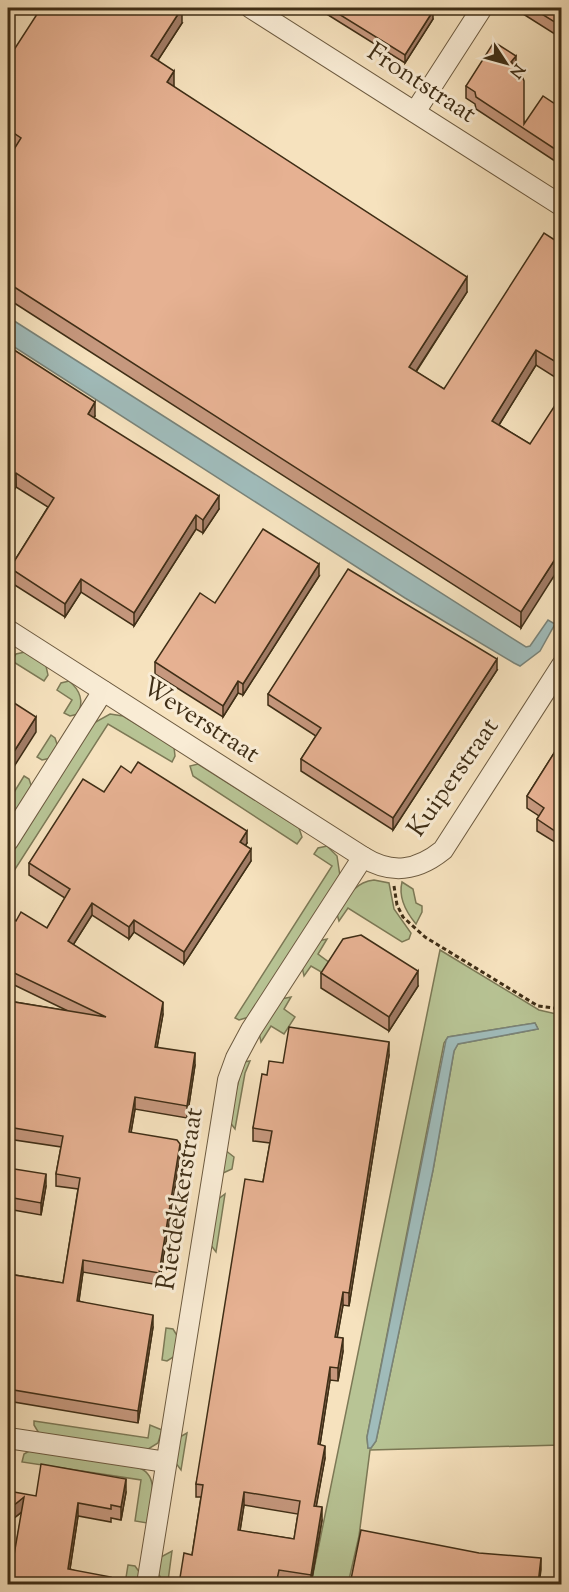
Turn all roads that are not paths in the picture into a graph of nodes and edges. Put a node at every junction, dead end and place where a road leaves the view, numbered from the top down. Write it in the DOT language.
graph roads {
  1 [pos="251,8"];
  2 [pos="482,8"];
  3 [pos="415,112"];
  4 [pos="561,206"];
  5 [pos="8,630"];
  6 [pos="561,665"];
  7 [pos="103,691"];
  8 [pos="8,841"];
  9 [pos="363,857"];
  10 [pos="8,1438"];
  11 [pos="166,1462"];
  12 [pos="147,1584"];
  1 -- 3 [label="street, Frontstraat"];
  2 -- 3 [label="street"];
  3 -- 4 [label="street, Frontstraat"];
  5 -- 7 [label="street, Weverstraat"];
  6 -- 9 [label="street, Kuiperstraat"];
  7 -- 8 [label="street"];
  7 -- 9 [label="street, Weverstraat"];
  9 -- 11 [label="street, Rietdekkerstraat"];
  10 -- 11 [label="street"];
  11 -- 12 [label="street, Rietdekkerstraat"];
}
